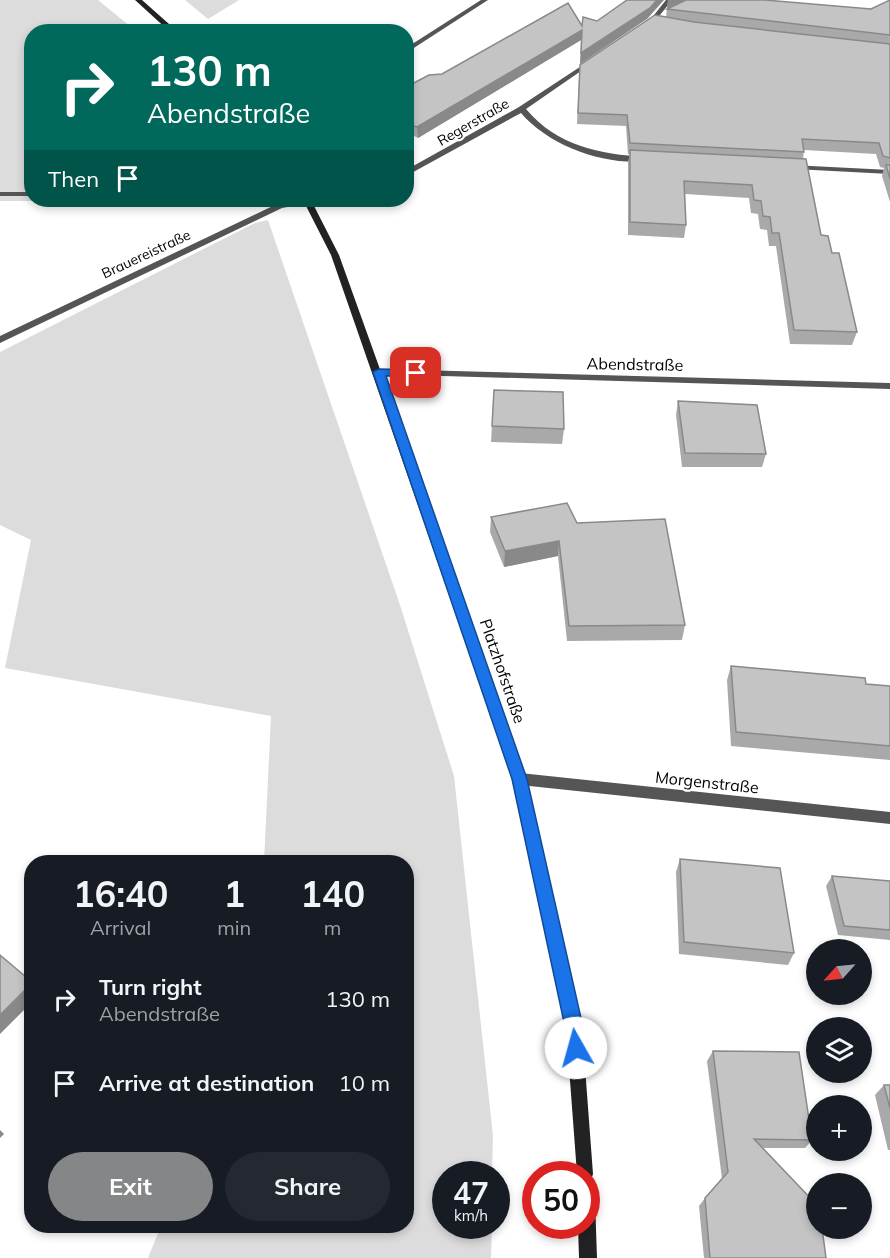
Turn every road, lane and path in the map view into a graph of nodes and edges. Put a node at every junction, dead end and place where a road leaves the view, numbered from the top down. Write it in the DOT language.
graph roads {
  1 [pos="138,0"];
  2 [pos="485,0"];
  3 [pos="669,0"];
  4 [pos="671,13"];
  5 [pos="652,21"];
  6 [pos="166,24"];
  7 [pos="673,25"];
  8 [pos="642,28"];
  9 [pos="414,46"];
  10 [pos="602,54"];
  11 [pos="522,109"];
  12 [pos="659,160"];
  13 [pos="784,166"];
  14 [pos="414,170"];
  15 [pos="890,172"];
  16 [pos="0,194"];
  17 [pos="24,194"];
  18 [pos="278,207"];
  19 [pos="311,207"];
  20 [pos="0,340"];
  21 [pos="379,372"];
  22 [pos="890,386"];
  23 [pos="520,779"];
  24 [pos="890,818"];
  25 [pos="584,1161"];
  26 [pos="587,1239"];
  27 [pos="588,1258"];
  1 -- 6 [label="main road"];
  2 -- 9 [label="street"];
  3 -- 5 [label="street"];
  4 -- 5 [label="street"];
  5 -- 7 [label="street"];
  5 -- 8 [label="street"];
  10 -- 11 [label="street, Regerstraße"];
  11 -- 12 [label="street, Regerstraße"];
  11 -- 14 [label="street, Regerstraße"];
  13 -- 15 [label="street"];
  16 -- 17 [label="street"];
  18 -- 20 [label="street, Brauereistraße"];
  19 -- 21 [label="main road, Platzhofstraße"];
  21 -- 22 [label="street, Abendstraße"];
  21 -- 23 [label="main road, Platzhofstraße"];
  23 -- 24 [label="street, Morgenstraße"];
  23 -- 25 [label="main road, Platzhofstraße"];
  26 -- 27 [label="main road"];
}
